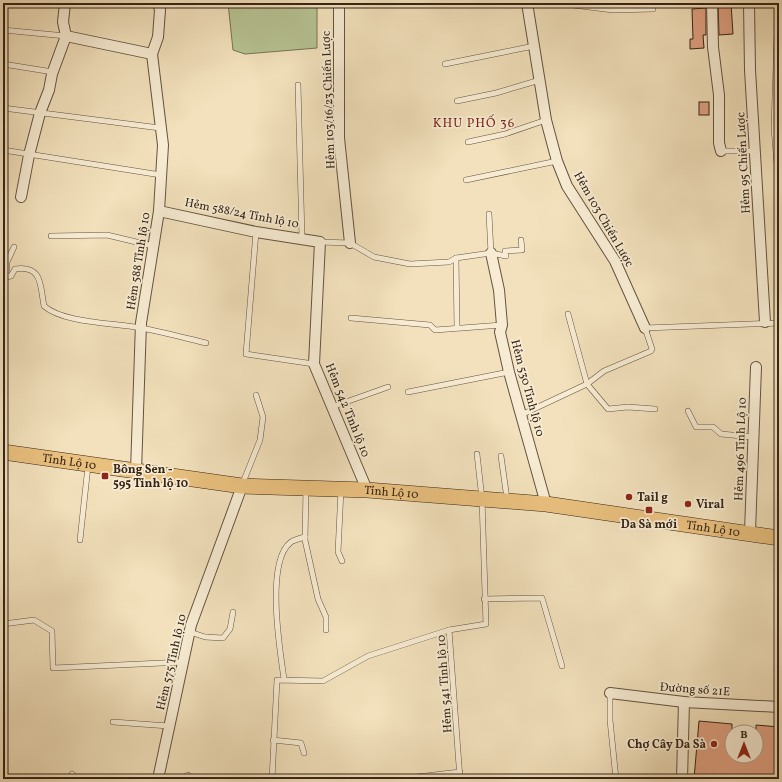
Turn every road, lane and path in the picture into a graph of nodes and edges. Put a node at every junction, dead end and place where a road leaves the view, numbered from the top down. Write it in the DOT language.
graph roads {
  1 [pos="65,3"];
  2 [pos="158,3"];
  3 [pos="339,3"];
  4 [pos="527,3"];
  5 [pos="557,3"];
  6 [pos="712,3"];
  7 [pos="749,3"];
  8 [pos="778,3"];
  9 [pos="653,9"];
  10 [pos="3,30"];
  11 [pos="66,36"];
  12 [pos="534,46"];
  13 [pos="152,54"];
  14 [pos="3,64"];
  15 [pos="445,64"];
  16 [pos="53,72"];
  17 [pos="540,80"];
  18 [pos="298,85"];
  19 [pos="457,101"];
  20 [pos="3,108"];
  21 [pos="40,113"];
  22 [pos="546,120"];
  23 [pos="160,128"];
  24 [pos="468,142"];
  25 [pos="3,150"];
  26 [pos="721,151"];
  27 [pos="755,151"];
  28 [pos="29,155"];
  29 [pos="557,161"];
  30 [pos="161,175"];
  31 [pos="466,180"];
  32 [pos="779,189"];
  33 [pos="21,197"];
  34 [pos="159,211"];
  35 [pos="489,214"];
  36 [pos="256,232"];
  37 [pos="52,236"];
  38 [pos="302,238"];
  39 [pos="521,240"];
  40 [pos="320,242"];
  41 [pos="350,243"];
  42 [pos="153,246"];
  43 [pos="14,248"];
  44 [pos="491,253"];
  45 [pos="456,258"];
  46 [pos="5,276"];
  47 [pos="568,314"];
  48 [pos="350,318"];
  49 [pos="765,322"];
  50 [pos="779,323"];
  51 [pos="502,324"];
  52 [pos="457,327"];
  53 [pos="141,328"];
  54 [pos="645,328"];
  55 [pos="206,343"];
  56 [pos="314,364"];
  57 [pos="756,367"];
  58 [pos="509,372"];
  59 [pos="587,384"];
  60 [pos="388,387"];
  61 [pos="408,392"];
  62 [pos="256,395"];
  63 [pos="332,407"];
  64 [pos="654,409"];
  65 [pos="688,410"];
  66 [pos="521,415"];
  67 [pos="753,436"];
  68 [pos="3,452"];
  69 [pos="477,454"];
  70 [pos="501,456"];
  71 [pos="88,464"];
  72 [pos="136,471"];
  73 [pos="242,486"];
  74 [pos="306,488"];
  75 [pos="341,489"];
  76 [pos="367,490"];
  77 [pos="482,499"];
  78 [pos="507,500"];
  79 [pos="546,504"];
  80 [pos="750,532"];
  81 [pos="305,537"];
  82 [pos="779,538"];
  83 [pos="80,540"];
  84 [pos="342,561"];
  85 [pos="484,599"];
  86 [pos="233,612"];
  87 [pos="3,624"];
  88 [pos="326,630"];
  89 [pos="449,630"];
  90 [pos="190,632"];
  91 [pos="184,662"];
  92 [pos="562,666"];
  93 [pos="284,679"];
  94 [pos="610,693"];
  95 [pos="684,702"];
  96 [pos="779,707"];
  97 [pos="112,722"];
  98 [pos="169,726"];
  99 [pos="273,740"];
  100 [pos="304,753"];
  101 [pos="460,772"];
  102 [pos="72,774"];
  103 [pos="188,775"];
  104 [pos="77,779"];
  105 [pos="158,779"];
  106 [pos="181,779"];
  107 [pos="272,779"];
  108 [pos="399,779"];
  109 [pos="460,779"];
  110 [pos="616,779"];
  111 [pos="682,779"];
  1 -- 11 [label="street"];
  2 -- 13 [label="street"];
  3 -- 41 [label="street, Hẻm 103/16/23 Chiến Lược"];
  4 -- 12 [label="street, Hẻm 103 Chiến Lược"];
  5 -- 9 [label="lane"];
  6 -- 26 [label="street"];
  7 -- 27 [label="street, Hẻm 95 Chiến Lược"];
  8 -- 32 [label="lane"];
  10 -- 11 [label="lane"];
  11 -- 13 [label="street"];
  11 -- 16 [label="street"];
  12 -- 15 [label="lane"];
  12 -- 17 [label="street, Hẻm 103 Chiến Lược"];
  13 -- 23 [label="street, Hẻm 588 Tỉnh lộ 10"];
  14 -- 16 [label="lane"];
  16 -- 21 [label="street"];
  17 -- 19 [label="lane"];
  17 -- 22 [label="street, Hẻm 103 Chiến Lược"];
  18 -- 38 [label="lane"];
  20 -- 21 [label="lane"];
  21 -- 23 [label="lane"];
  21 -- 28 [label="street"];
  22 -- 24 [label="lane"];
  22 -- 29 [label="street, Hẻm 103 Chiến Lược"];
  23 -- 30 [label="street, Hẻm 588 Tỉnh lộ 10"];
  25 -- 28 [label="lane"];
  26 -- 27 [label="lane"];
  27 -- 49 [label="street, Hẻm 95 Chiến Lược"];
  28 -- 30 [label="lane"];
  28 -- 33 [label="street"];
  29 -- 31 [label="lane"];
  29 -- 54 [label="street, Hẻm 103 Chiến Lược"];
  30 -- 34 [label="street, Hẻm 588 Tỉnh lộ 10"];
  34 -- 36 [label="street, Hẻm 588/24 Tỉnh lộ 10"];
  34 -- 42 [label="street, Hẻm 588 Tỉnh lộ 10"];
  35 -- 44 [label="lane"];
  36 -- 38 [label="street, Hẻm 588/24 Tỉnh lộ 10"];
  36 -- 56 [label="lane"];
  37 -- 42 [label="lane"];
  38 -- 40 [label="street, Hẻm 588/24 Tỉnh lộ 10"];
  39 -- 44 [label="lane"];
  40 -- 41 [label="lane"];
  40 -- 56 [label="street, Hẻm 542 Tỉnh lộ 10"];
  41 -- 45 [label="lane"];
  42 -- 53 [label="street, Hẻm 588 Tỉnh lộ 10"];
  43 -- 46 [label="lane"];
  44 -- 45 [label="lane"];
  44 -- 51 [label="street, Hẻm 530 Tỉnh lộ 10"];
  45 -- 52 [label="lane"];
  46 -- 53 [label="lane"];
  47 -- 59 [label="lane"];
  48 -- 52 [label="lane"];
  49 -- 50 [label="lane"];
  49 -- 54 [label="lane"];
  51 -- 52 [label="lane"];
  51 -- 58 [label="street, Hẻm 530 Tỉnh lộ 10"];
  53 -- 55 [label="lane"];
  53 -- 72 [label="street, Hẻm 588 Tỉnh lộ 10"];
  54 -- 59 [label="lane"];
  56 -- 63 [label="street, Hẻm 542 Tỉnh lộ 10"];
  57 -- 67 [label="street, Hẻm 496 Tỉnh Lộ 10"];
  58 -- 61 [label="lane"];
  58 -- 66 [label="street, Hẻm 530 Tỉnh lộ 10"];
  59 -- 64 [label="lane"];
  59 -- 66 [label="lane"];
  60 -- 63 [label="lane"];
  62 -- 73 [label="lane"];
  63 -- 76 [label="street, Hẻm 542 Tỉnh lộ 10"];
  65 -- 67 [label="lane"];
  66 -- 79 [label="street, Hẻm 530 Tỉnh lộ 10"];
  67 -- 80 [label="street, Hẻm 496 Tỉnh Lộ 10"];
  68 -- 71 [label="main road, Tỉnh Lộ 10"];
  69 -- 77 [label="lane, Hẻm 541 Tỉnh lộ 10"];
  70 -- 78 [label="lane"];
  71 -- 72 [label="main road, Tỉnh Lộ 10"];
  71 -- 83 [label="lane"];
  72 -- 73 [label="main road, Tỉnh Lộ 10"];
  73 -- 74 [label="main road, Tỉnh Lộ 10"];
  73 -- 90 [label="street, Hẻm 575 Tỉnh lộ 10"];
  74 -- 75 [label="main road, Tỉnh Lộ 10"];
  74 -- 81 [label="lane"];
  75 -- 76 [label="main road, Tỉnh Lộ 10"];
  75 -- 84 [label="lane"];
  76 -- 77 [label="main road, Tỉnh Lộ 10"];
  77 -- 78 [label="main road, Tỉnh Lộ 10"];
  77 -- 85 [label="lane, Hẻm 541 Tỉnh lộ 10"];
  78 -- 79 [label="main road, Tỉnh Lộ 10"];
  79 -- 80 [label="main road, Tỉnh Lộ 10"];
  80 -- 82 [label="main road, Tỉnh Lộ 10"];
  81 -- 88 [label="lane"];
  81 -- 93 [label="lane"];
  85 -- 89 [label="lane, Hẻm 541 Tỉnh lộ 10"];
  85 -- 92 [label="lane"];
  86 -- 90 [label="lane"];
  87 -- 91 [label="lane"];
  89 -- 93 [label="lane"];
  89 -- 101 [label="lane, Hẻm 541 Tỉnh lộ 10"];
  90 -- 91 [label="street, Hẻm 575 Tỉnh lộ 10"];
  91 -- 98 [label="street, Hẻm 575 Tỉnh lộ 10"];
  93 -- 99 [label="lane"];
  94 -- 95 [label="street, Đường số 21E"];
  94 -- 110 [label="lane"];
  95 -- 96 [label="street, Đường số 21E"];
  95 -- 111 [label="street"];
  97 -- 98 [label="lane"];
  98 -- 105 [label="street, Hẻm 575 Tỉnh lộ 10"];
  99 -- 100 [label="lane"];
  99 -- 107 [label="lane"];
  101 -- 108 [label="lane"];
  101 -- 109 [label="lane, Hẻm 541 Tỉnh lộ 10"];
  102 -- 104 [label="lane"];
  103 -- 106 [label="lane"];
}
